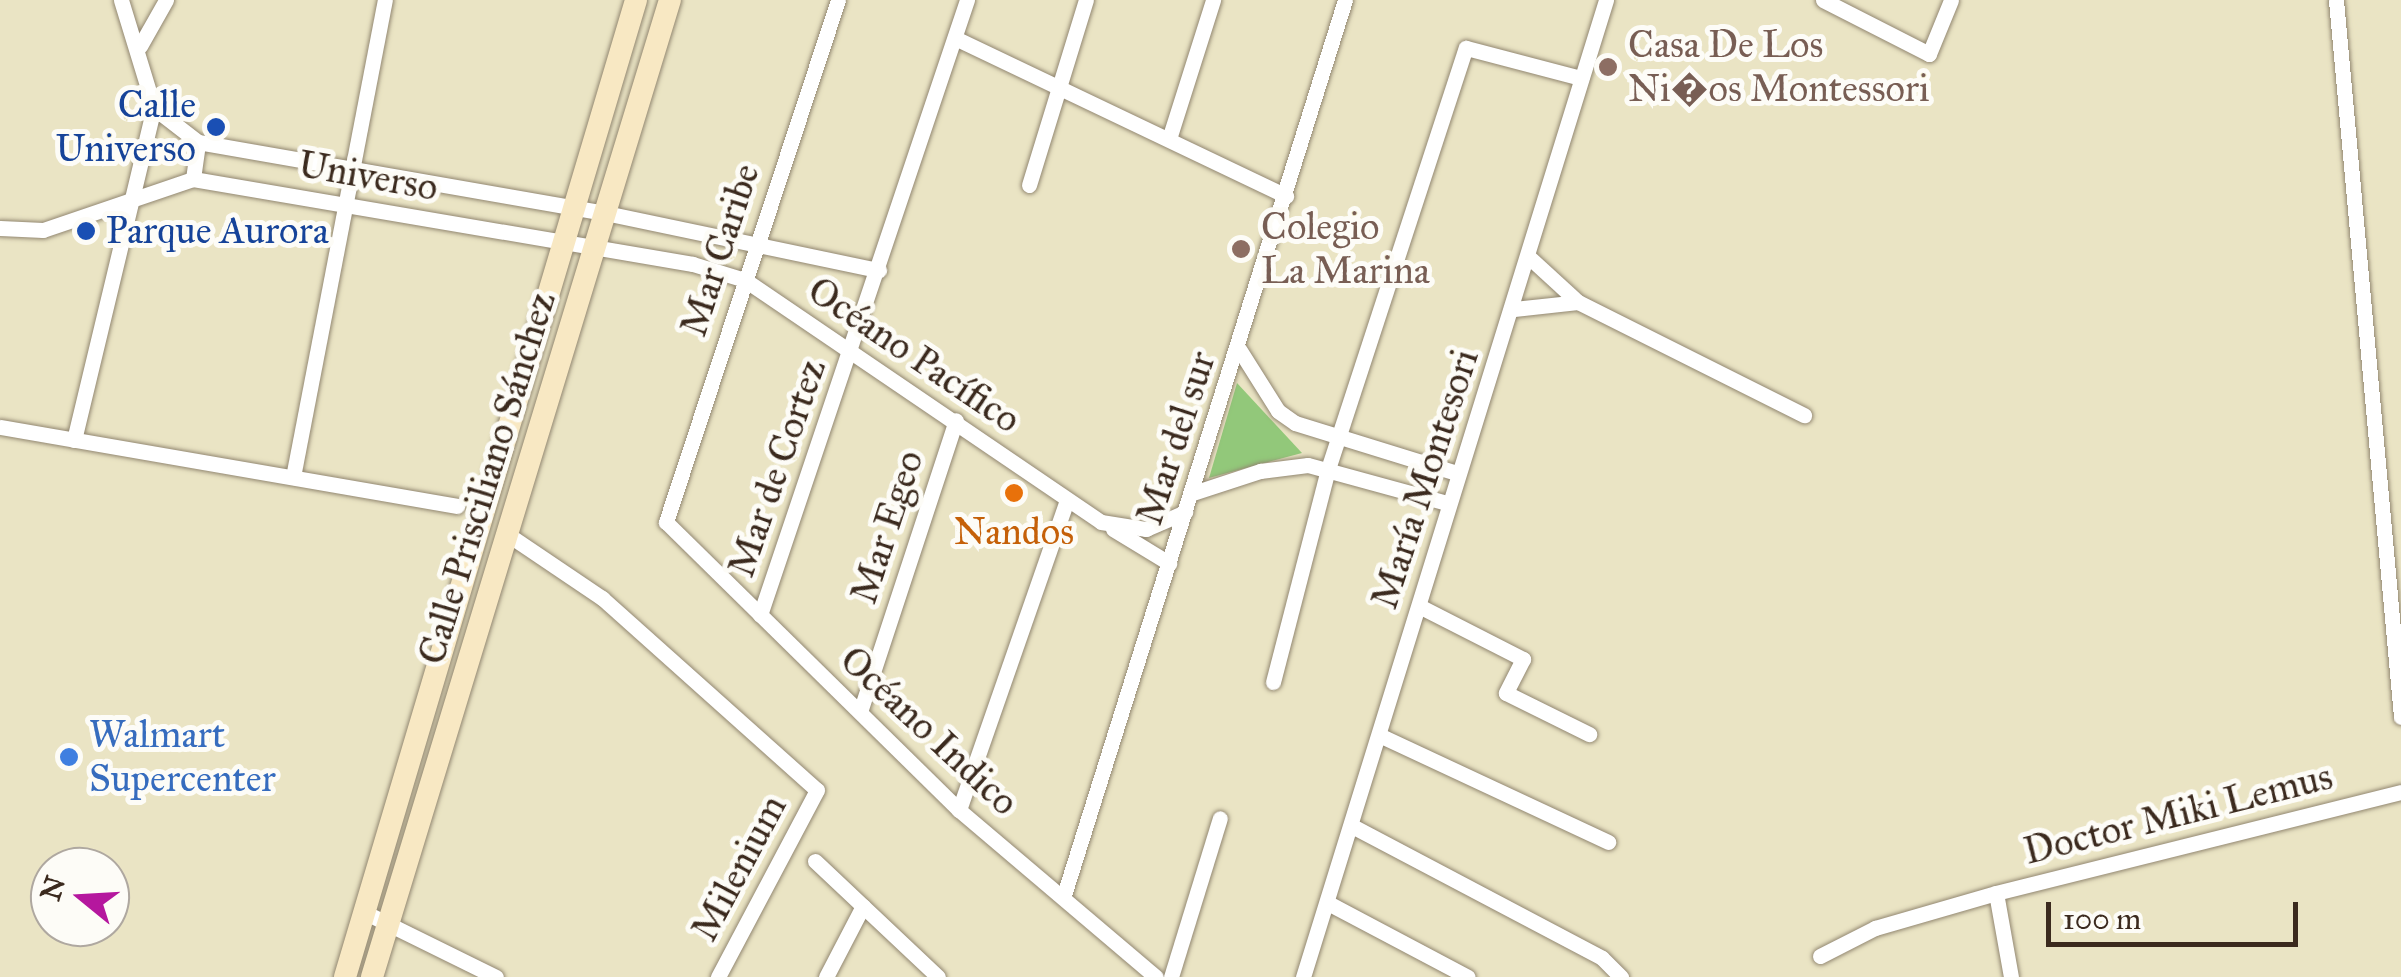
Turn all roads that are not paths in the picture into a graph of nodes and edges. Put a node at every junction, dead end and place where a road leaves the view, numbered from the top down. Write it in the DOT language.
graph roads {
  1 [pos="121,0"];
  2 [pos="166,0"];
  3 [pos="385,0"];
  4 [pos="636,0"];
  5 [pos="670,0"];
  6 [pos="838,0"];
  7 [pos="966,0"];
  8 [pos="1086,0"];
  9 [pos="1212,0"];
  10 [pos="1345,0"];
  11 [pos="1606,0"];
  12 [pos="1823,0"];
  13 [pos="1951,0"];
  14 [pos="2336,0"];
  15 [pos="955,38"];
  16 [pos="140,46"];
  17 [pos="1581,78"];
  18 [pos="1057,90"];
  19 [pos="154,108"];
  20 [pos="1169,139"];
  21 [pos="198,142"];
  22 [pos="349,173"];
  23 [pos="193,178"];
  24 [pos="1028,185"];
  25 [pos="131,195"];
  26 [pos="1286,196"];
  27 [pos="344,205"];
  28 [pos="572,210"];
  29 [pos="605,213"];
  30 [pos="0,228"];
  31 [pos="564,243"];
  32 [pos="756,244"];
  33 [pos="596,246"];
  34 [pos="1530,258"];
  35 [pos="879,270"];
  36 [pos="744,280"];
  37 [pos="1578,302"];
  38 [pos="1514,309"];
  39 [pos="1239,349"];
  40 [pos="854,350"];
  41 [pos="1804,414"];
  42 [pos="956,420"];
  43 [pos="0,427"];
  44 [pos="1338,436"];
  45 [pos="74,440"];
  46 [pos="1328,468"];
  47 [pos="1457,473"];
  48 [pos="293,477"];
  49 [pos="1193,493"];
  50 [pos="1068,500"];
  51 [pos="1447,503"];
  52 [pos="457,506"];
  53 [pos="1185,512"];
  54 [pos="666,522"];
  55 [pos="1101,522"];
  56 [pos="507,534"];
  57 [pos="1170,563"];
  58 [pos="1418,606"];
  59 [pos="760,614"];
  60 [pos="1273,682"];
  61 [pos="860,712"];
  62 [pos="2401,717"];
  63 [pos="1589,734"];
  64 [pos="1379,735"];
  65 [pos="2401,792"];
  66 [pos="959,810"];
  67 [pos="1220,818"];
  68 [pos="1354,827"];
  69 [pos="1608,842"];
  70 [pos="815,861"];
  71 [pos="1996,893"];
  72 [pos="1064,895"];
  73 [pos="1328,903"];
  74 [pos="863,906"];
  75 [pos="364,912"];
  76 [pos="386,923"];
  77 [pos="1820,956"];
  78 [pos="344,977"];
  79 [pos="372,977"];
  80 [pos="496,977"];
  81 [pos="718,977"];
  82 [pos="826,977"];
  83 [pos="938,977"];
  84 [pos="1156,977"];
  85 [pos="1171,977"];
  86 [pos="1303,977"];
  87 [pos="1468,977"];
  88 [pos="1621,977"];
  89 [pos="2011,977"];
  1 -- 16 [label="street"];
  2 -- 16 [label="street"];
  3 -- 22 [label="street"];
  4 -- 28 [label="main road, Calle Prisciliano Sánchez"];
  5 -- 29 [label="main road, Calle Prisciliano Sánchez"];
  6 -- 32 [label="street, Mar Caribe"];
  7 -- 15 [label="street, Mar de Cortez"];
  8 -- 18 [label="street"];
  9 -- 20 [label="street"];
  10 -- 26 [label="street, Mar del sur"];
  11 -- 17 [label="street, María Montesori"];
  12 -- 13 [label="street"];
  14 -- 62 [label="street"];
  15 -- 18 [label="street"];
  15 -- 35 [label="street, Mar de Cortez"];
  16 -- 19 [label="street"];
  17 -- 34 [label="street, María Montesori"];
  17 -- 44 [label="street"];
  18 -- 20 [label="street"];
  18 -- 24 [label="street"];
  19 -- 21 [label="street, Universo"];
  19 -- 25 [label="street"];
  20 -- 26 [label="street"];
  21 -- 22 [label="street, Universo"];
  21 -- 23 [label="street"];
  22 -- 27 [label="street"];
  22 -- 28 [label="street, Universo"];
  23 -- 25 [label="street, Universo"];
  23 -- 27 [label="street, Universo"];
  25 -- 30 [label="street, Universo"];
  25 -- 45 [label="street"];
  26 -- 39 [label="street, Mar del sur"];
  27 -- 31 [label="street, Universo"];
  27 -- 48 [label="street"];
  28 -- 29 [label="street, Universo"];
  28 -- 31 [label="main road, Calle Prisciliano Sánchez"];
  29 -- 32 [label="street, Océano Pacífico"];
  29 -- 33 [label="main road, Calle Prisciliano Sánchez"];
  31 -- 33 [label="street, Universo"];
  31 -- 75 [label="main road, Calle Prisciliano Sánchez"];
  32 -- 35 [label="street, Océano Pacífico"];
  32 -- 36 [label="street, Mar Caribe"];
  33 -- 36 [label="street, Océano Pacífico"];
  33 -- 56 [label="main road, Calle Prisciliano Sánchez"];
  34 -- 37 [label="street"];
  34 -- 38 [label="street, María Montesori"];
  35 -- 40 [label="street, Mar de Cortez"];
  36 -- 40 [label="street, Océano Pacífico"];
  36 -- 54 [label="street, Mar Caribe"];
  37 -- 38 [label="street"];
  37 -- 41 [label="street"];
  38 -- 47 [label="street, María Montesori"];
  39 -- 44 [label="street"];
  39 -- 49 [label="street, Mar del sur"];
  40 -- 42 [label="street, Océano Pacífico"];
  40 -- 59 [label="street, Mar de Cortez"];
  42 -- 50 [label="street, Océano Pacífico"];
  42 -- 61 [label="street, Mar Egeo"];
  43 -- 45 [label="street"];
  44 -- 46 [label="street"];
  44 -- 47 [label="street"];
  45 -- 48 [label="street"];
  46 -- 49 [label="street"];
  46 -- 51 [label="street"];
  46 -- 60 [label="street"];
  47 -- 51 [label="street, María Montesori"];
  48 -- 52 [label="street"];
  49 -- 53 [label="street, Mar del sur"];
  50 -- 55 [label="street, Océano Pacífico"];
  50 -- 66 [label="street"];
  51 -- 58 [label="street, María Montesori"];
  53 -- 55 [label="street, Océano Pacífico"];
  53 -- 57 [label="street, Mar del sur"];
  54 -- 59 [label="street, Océano Indico"];
  55 -- 57 [label="street"];
  56 -- 76 [label="main road, Calle Prisciliano Sánchez"];
  56 -- 81 [label="street, Milenium"];
  57 -- 72 [label="street, Mar del sur"];
  58 -- 63 [label="street"];
  58 -- 64 [label="street, María Montesori"];
  59 -- 61 [label="street, Océano Indico"];
  61 -- 66 [label="street, Océano Indico"];
  64 -- 68 [label="street, María Montesori"];
  64 -- 69 [label="street"];
  65 -- 71 [label="street, Doctor Miki Lemus"];
  66 -- 72 [label="street, Océano Indico"];
  67 -- 85 [label="street"];
  68 -- 73 [label="street, María Montesori"];
  68 -- 88 [label="street"];
  70 -- 74 [label="street"];
  71 -- 77 [label="street"];
  71 -- 89 [label="street, Doctor Miki Lemus"];
  72 -- 84 [label="street, Océano Indico"];
  73 -- 86 [label="street, María Montesori"];
  73 -- 87 [label="street"];
  74 -- 82 [label="street"];
  74 -- 83 [label="street"];
  75 -- 76 [label="street"];
  75 -- 78 [label="main road, Calle Prisciliano Sánchez"];
  76 -- 79 [label="main road, Calle Prisciliano Sánchez"];
  76 -- 80 [label="street"];
}
